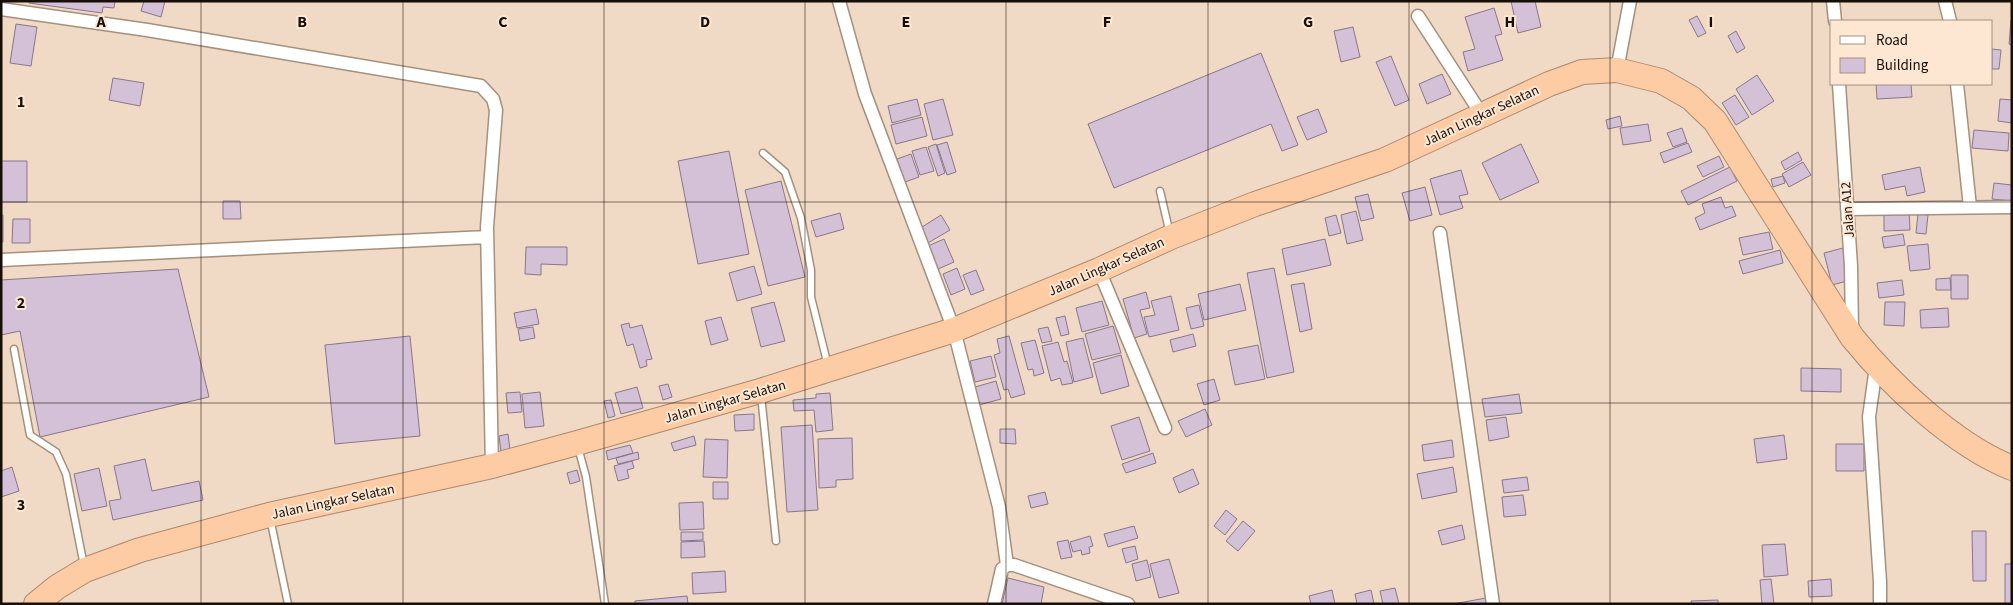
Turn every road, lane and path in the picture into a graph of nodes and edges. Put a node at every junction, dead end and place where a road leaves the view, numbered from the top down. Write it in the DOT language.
graph roads {
  1 [pos="2,1"];
  2 [pos="839,1"];
  3 [pos="1630,1"];
  4 [pos="1833,1"];
  5 [pos="1945,1"];
  6 [pos="1,8"];
  7 [pos="1418,16"];
  8 [pos="1835,20"];
  9 [pos="1950,20"];
  10 [pos="1617,70"];
  11 [pos="1839,85"];
  12 [pos="1956,85"];
  13 [pos="1482,115"];
  14 [pos="763,153"];
  15 [pos="1160,191"];
  16 [pos="1970,207"];
  17 [pos="2012,208"];
  18 [pos="1847,209"];
  19 [pos="1440,233"];
  20 [pos="487,237"];
  21 [pos="1171,237"];
  22 [pos="1,260"];
  23 [pos="1099,270"];
  24 [pos="954,330"];
  25 [pos="1852,337"];
  26 [pos="14,349"];
  27 [pos="1876,367"];
  28 [pos="829,370"];
  29 [pos="760,391"];
  30 [pos="1165,428"];
  31 [pos="578,444"];
  32 [pos="492,466"];
  33 [pos="2012,468"];
  34 [pos="269,515"];
  35 [pos="776,541"];
  36 [pos="1007,565"];
  37 [pos="85,570"];
  38 [pos="36,604"];
  39 [pos="288,604"];
  40 [pos="606,604"];
  41 [pos="994,604"];
  42 [pos="1128,604"];
  43 [pos="1493,604"];
  44 [pos="1880,604"];
  1 -- 6 [label="street"];
  2 -- 24 [label="street"];
  3 -- 10 [label="street"];
  4 -- 8 [label="street"];
  5 -- 9 [label="street"];
  6 -- 20 [label="street"];
  7 -- 13 [label="street"];
  10 -- 13 [label="highway, Jalan Lingkar Selatan"];
  10 -- 25 [label="highway, Jalan Lingkar Selatan"];
  11 -- 18 [label="street, Jalan A12"];
  12 -- 16 [label="street"];
  13 -- 21 [label="highway, Jalan Lingkar Selatan"];
  14 -- 28 [label="lane"];
  15 -- 21 [label="lane"];
  16 -- 17 [label="street"];
  16 -- 18 [label="street"];
  18 -- 25 [label="street, Jalan A12"];
  19 -- 43 [label="street"];
  20 -- 22 [label="street"];
  20 -- 32 [label="street"];
  21 -- 23 [label="highway, Jalan Lingkar Selatan"];
  23 -- 24 [label="highway, Jalan Lingkar Selatan"];
  23 -- 30 [label="street"];
  24 -- 28 [label="highway, Jalan Lingkar Selatan"];
  24 -- 36 [label="street"];
  25 -- 27 [label="highway, Jalan Lingkar Selatan"];
  26 -- 37 [label="lane"];
  27 -- 33 [label="highway, Jalan Lingkar Selatan"];
  27 -- 44 [label="street"];
  28 -- 29 [label="highway, Jalan Lingkar Selatan"];
  29 -- 31 [label="highway, Jalan Lingkar Selatan"];
  29 -- 35 [label="lane"];
  31 -- 32 [label="highway, Jalan Lingkar Selatan"];
  31 -- 40 [label="lane"];
  32 -- 34 [label="highway, Jalan Lingkar Selatan"];
  34 -- 37 [label="highway, Jalan Lingkar Selatan"];
  34 -- 39 [label="lane"];
  36 -- 41 [label="street"];
  36 -- 42 [label="street"];
  37 -- 38 [label="highway, Jalan Lingkar Selatan"];
}
